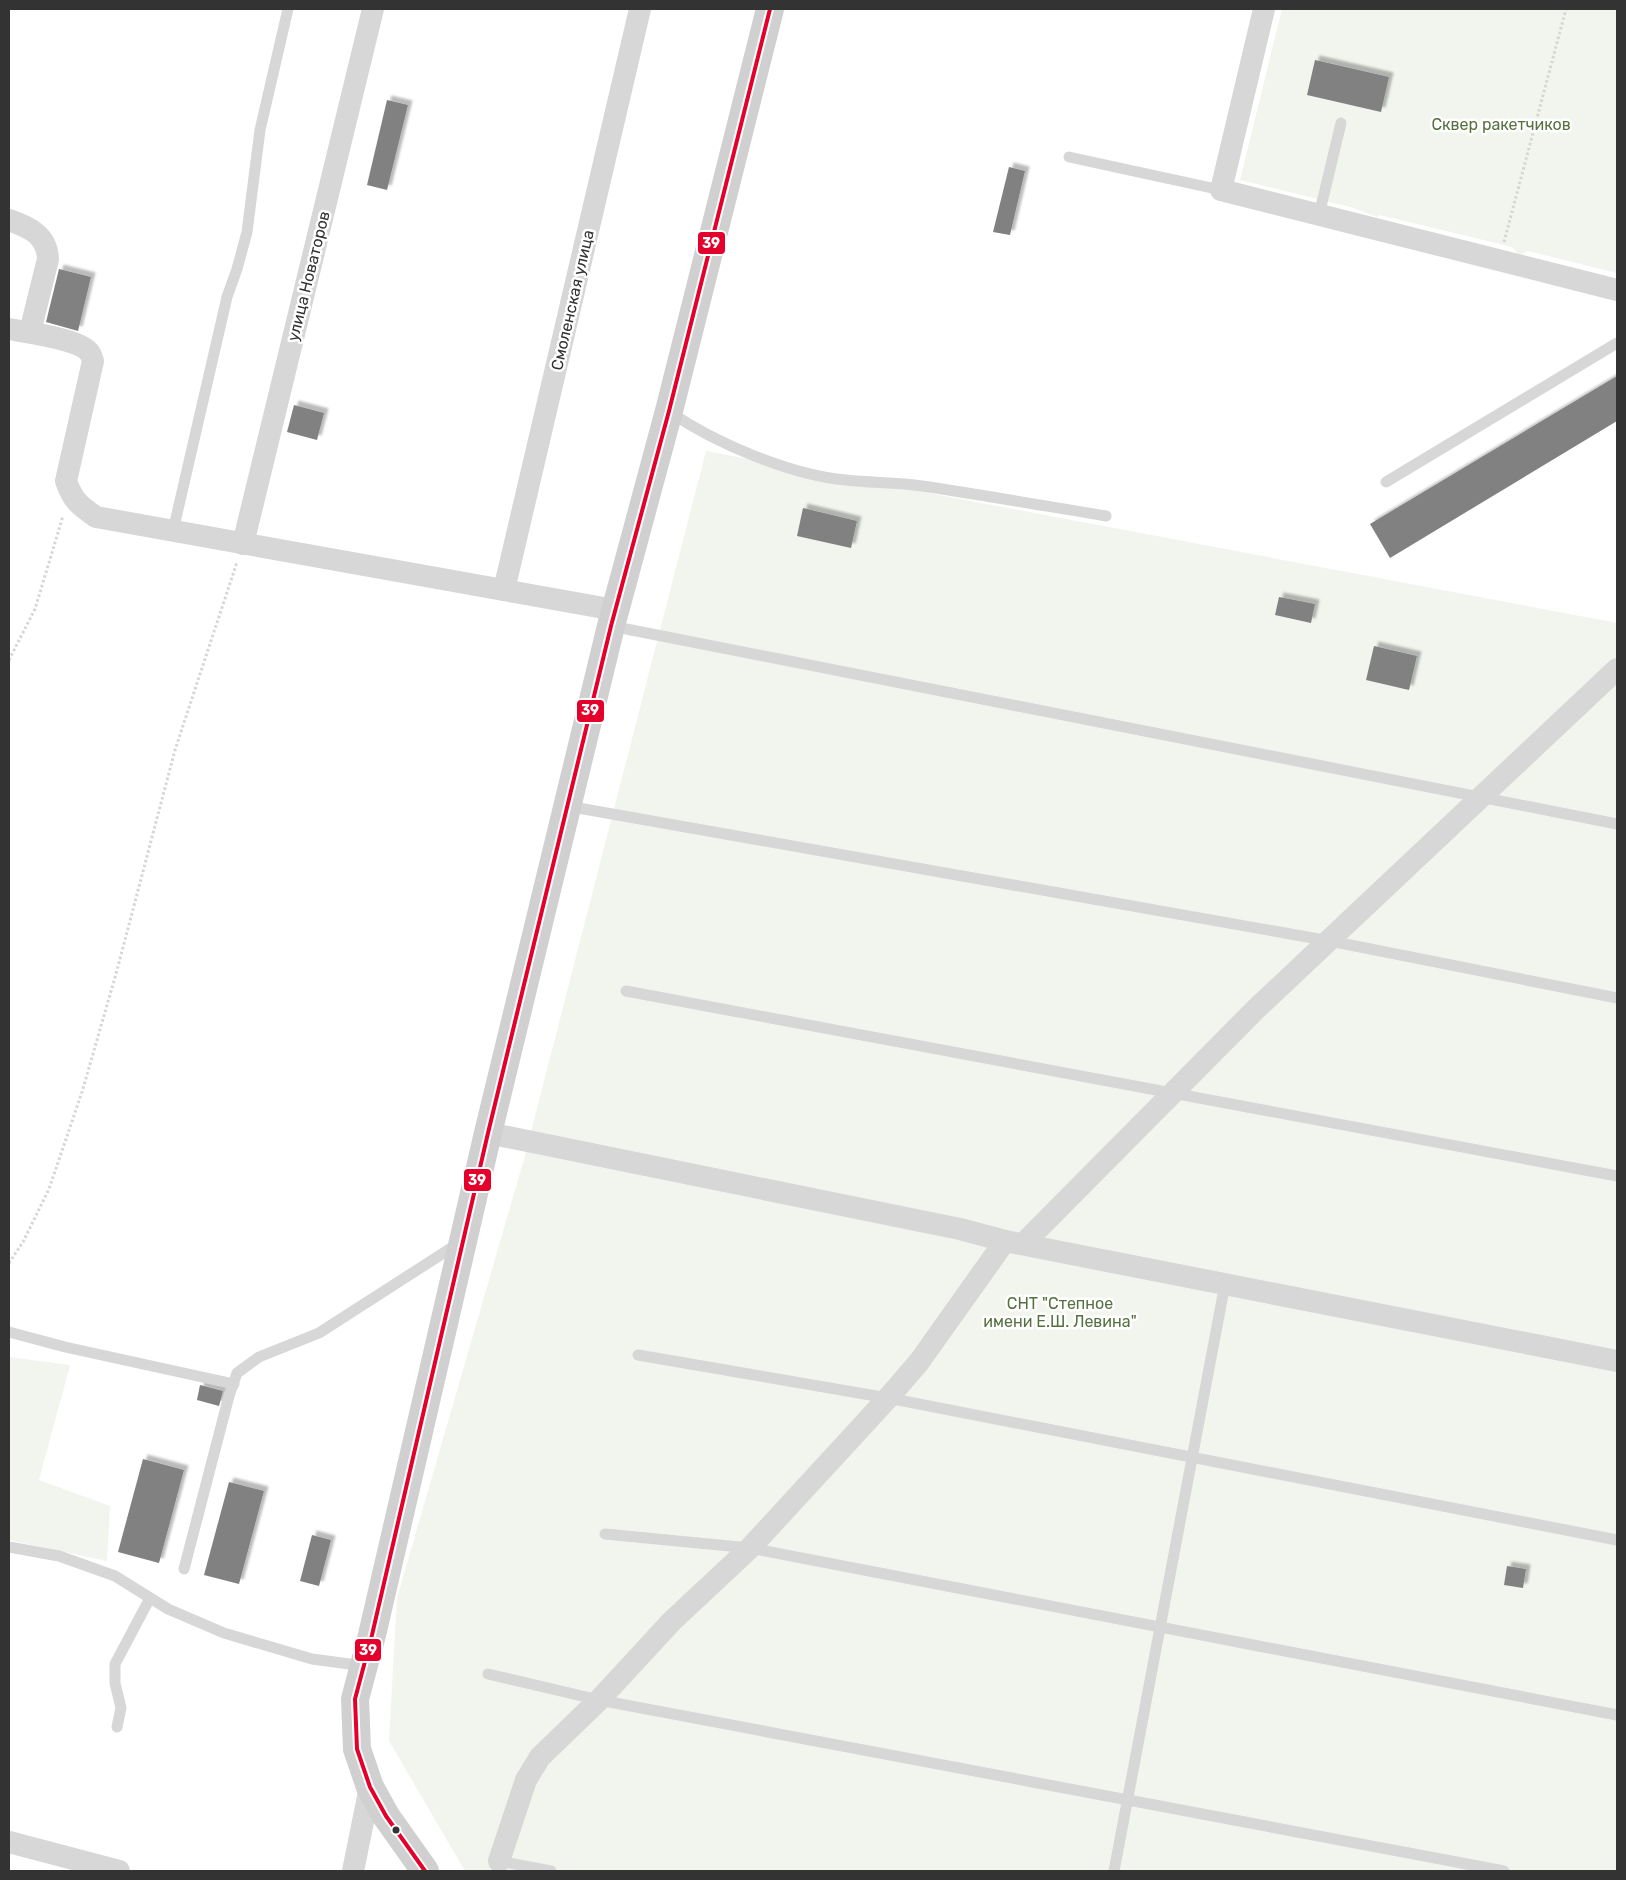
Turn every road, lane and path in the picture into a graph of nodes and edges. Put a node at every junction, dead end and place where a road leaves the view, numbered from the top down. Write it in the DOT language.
graph roads {
  1 [pos="288,9"];
  2 [pos="373,9"];
  3 [pos="640,9"];
  4 [pos="770,9"];
  5 [pos="1264,9"];
  6 [pos="1566,9"];
  7 [pos="1341,123"];
  8 [pos="1069,157"];
  9 [pos="1221,190"];
  10 [pos="1319,215"];
  11 [pos="9,220"];
  12 [pos="1499,260"];
  13 [pos="1617,290"];
  14 [pos="19,331"];
  15 [pos="1617,343"];
  16 [pos="669,411"];
  17 [pos="1386,482"];
  18 [pos="72,497"];
  19 [pos="1106,516"];
  20 [pos="173,531"];
  21 [pos="243,544"];
  22 [pos="504,590"];
  23 [pos="613,618"];
  24 [pos="9,660"];
  25 [pos="1617,669"];
  26 [pos="1481,798"];
  27 [pos="567,806"];
  28 [pos="1617,824"];
  29 [pos="1330,941"];
  30 [pos="626,991"];
  31 [pos="1617,998"];
  32 [pos="1171,1093"];
  33 [pos="488,1133"];
  34 [pos="1617,1176"];
  35 [pos="462,1240"];
  36 [pos="1014,1242"];
  37 [pos="9,1263"];
  38 [pos="1225,1284"];
  39 [pos="9,1332"];
  40 [pos="638,1355"];
  41 [pos="1617,1361"];
  42 [pos="234,1384"];
  43 [pos="888,1398"];
  44 [pos="1193,1456"];
  45 [pos="605,1534"];
  46 [pos="1617,1540"];
  47 [pos="9,1547"];
  48 [pos="750,1548"];
  49 [pos="184,1569"];
  50 [pos="150,1598"];
  51 [pos="1160,1627"];
  52 [pos="364,1666"];
  53 [pos="488,1674"];
  54 [pos="599,1700"];
  55 [pos="1617,1714"];
  56 [pos="117,1727"];
  57 [pos="370,1787"];
  58 [pos="1127,1800"];
  59 [pos="9,1842"];
  60 [pos="499,1866"];
  61 [pos="119,1871"];
  62 [pos="353,1871"];
  63 [pos="424,1871"];
  64 [pos="551,1871"];
  65 [pos="1114,1871"];
  66 [pos="1504,1871"];
  1 -- 20 [label="lane"];
  2 -- 21 [label="street, улица Новаторов"];
  3 -- 22 [label="street, Смоленская улица"];
  4 -- 16 [label="street"];
  5 -- 9 [label="street"];
  6 -- 12 [label="path"];
  7 -- 10 [label="lane"];
  8 -- 9 [label="lane"];
  9 -- 10 [label="street"];
  10 -- 12 [label="street"];
  11 -- 14 [label="street"];
  12 -- 13 [label="street"];
  14 -- 18 [label="street"];
  15 -- 17 [label="lane"];
  16 -- 19 [label="lane"];
  16 -- 23 [label="street"];
  18 -- 20 [label="street"];
  18 -- 24 [label="path"];
  20 -- 21 [label="street"];
  21 -- 22 [label="street"];
  21 -- 37 [label="path"];
  22 -- 23 [label="street"];
  23 -- 26 [label="lane"];
  23 -- 27 [label="street"];
  25 -- 26 [label="street"];
  26 -- 28 [label="lane"];
  26 -- 29 [label="street"];
  27 -- 29 [label="lane"];
  27 -- 33 [label="street"];
  29 -- 31 [label="lane"];
  29 -- 32 [label="street"];
  30 -- 32 [label="lane"];
  32 -- 34 [label="lane"];
  32 -- 36 [label="street"];
  33 -- 35 [label="street"];
  33 -- 36 [label="street"];
  35 -- 42 [label="lane"];
  35 -- 52 [label="street"];
  36 -- 38 [label="street"];
  36 -- 43 [label="street"];
  38 -- 41 [label="street"];
  38 -- 44 [label="lane"];
  39 -- 42 [label="lane"];
  40 -- 43 [label="lane"];
  42 -- 49 [label="lane"];
  43 -- 44 [label="lane"];
  43 -- 48 [label="street"];
  44 -- 46 [label="lane"];
  44 -- 51 [label="lane"];
  45 -- 48 [label="lane"];
  47 -- 50 [label="lane"];
  48 -- 51 [label="lane"];
  48 -- 54 [label="street"];
  50 -- 52 [label="lane"];
  50 -- 56 [label="lane"];
  51 -- 55 [label="lane"];
  51 -- 58 [label="lane"];
  52 -- 57 [label="street"];
  53 -- 54 [label="lane"];
  54 -- 58 [label="lane"];
  54 -- 60 [label="street"];
  57 -- 62 [label="street"];
  57 -- 63 [label="street"];
  58 -- 65 [label="lane"];
  58 -- 66 [label="lane"];
  59 -- 61 [label="street"];
  60 -- 64 [label="lane"];
}
